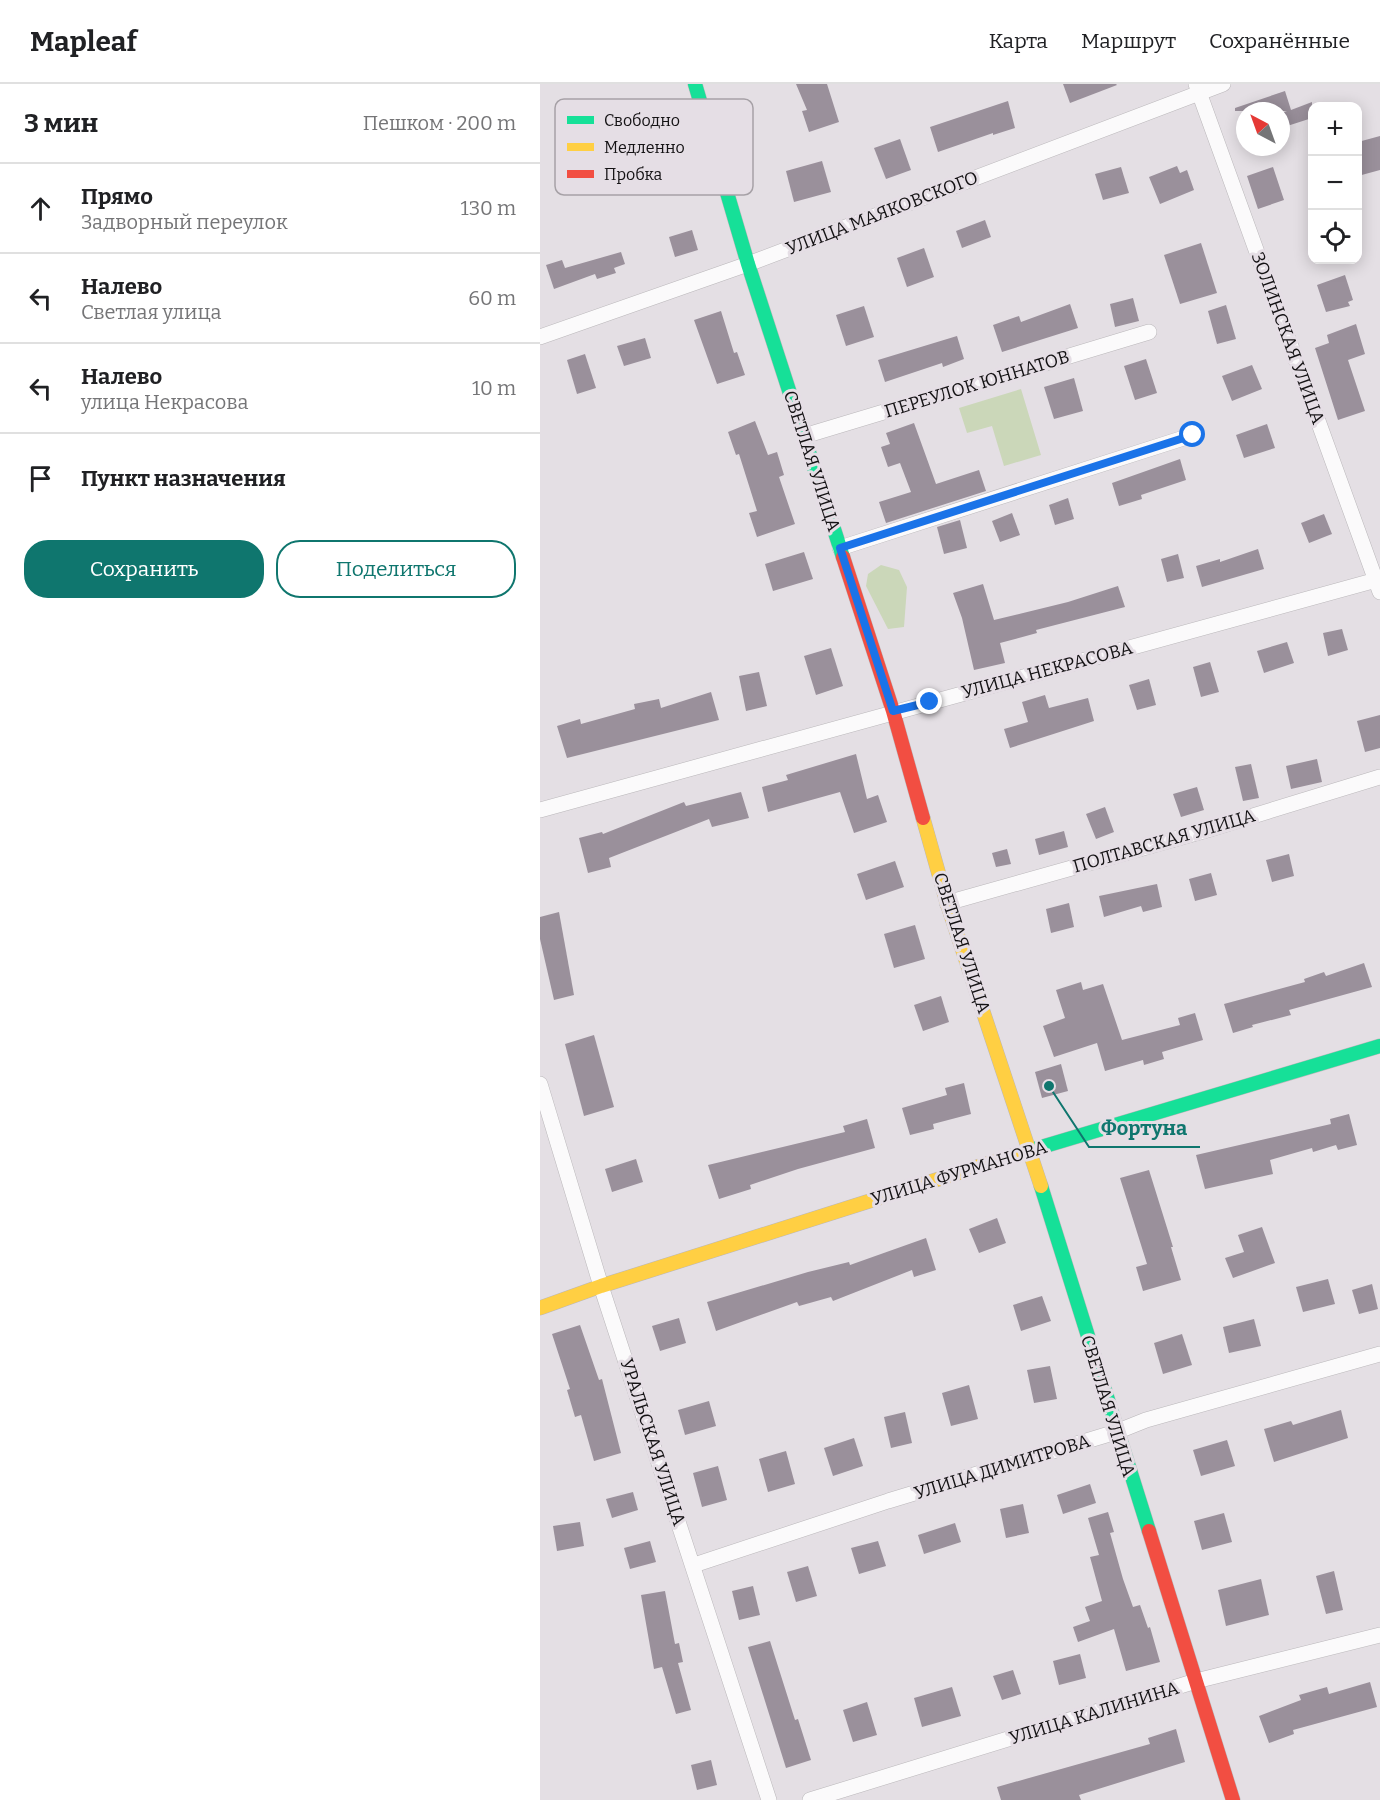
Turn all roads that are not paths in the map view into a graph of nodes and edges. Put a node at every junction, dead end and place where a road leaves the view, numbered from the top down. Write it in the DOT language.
graph roads {
  1 [pos="695,84"];
  2 [pos="1223,84"];
  3 [pos="1197,88"];
  4 [pos="699,99"];
  5 [pos="728,195"];
  6 [pos="748,264"];
  7 [pos="1149,332"];
  8 [pos="540,337"];
  9 [pos="1193,435"];
  10 [pos="804,436"];
  11 [pos="840,548"];
  12 [pos="1378,584"];
  13 [pos="893,711"];
  14 [pos="1380,777"];
  15 [pos="540,810"];
  16 [pos="947,903"];
  17 [pos="1380,1046"];
  18 [pos="540,1084"];
  19 [pos="1030,1150"];
  20 [pos="601,1286"];
  21 [pos="540,1308"];
  22 [pos="1380,1353"];
  23 [pos="1116,1432"];
  24 [pos="694,1565"];
  25 [pos="1380,1635"];
  26 [pos="1196,1681"];
  27 [pos="769,1800"];
  28 [pos="810,1800"];
  29 [pos="1233,1800"];
  1 -- 4 [label="main road, СВЕТЛАЯ УЛИЦА"];
  2 -- 3 [label="street, УЛИЦА МАЯКОВСКОГО"];
  3 -- 6 [label="street, УЛИЦА МАЯКОВСКОГО"];
  3 -- 12 [label="street, ЗОЛИНСКАЯ УЛИЦА"];
  5 -- 6 [label="main road, СВЕТЛАЯ УЛИЦА"];
  6 -- 8 [label="street, УЛИЦА МАЯКОВСКОГО"];
  6 -- 10 [label="main road, СВЕТЛАЯ УЛИЦА"];
  7 -- 10 [label="street, ПЕРЕУЛОК ЮННАТОВ"];
  9 -- 11 [label="street"];
  10 -- 11 [label="main road, СВЕТЛАЯ УЛИЦА"];
  11 -- 13 [label="main road, СВЕТЛАЯ УЛИЦА"];
  12 -- 13 [label="street, УЛИЦА НЕКРАСОВА"];
  13 -- 15 [label="street, УЛИЦА НЕКРАСОВА"];
  13 -- 16 [label="main road, СВЕТЛАЯ УЛИЦА"];
  14 -- 16 [label="street, ПОЛТАВСКАЯ УЛИЦА"];
  16 -- 19 [label="main road, СВЕТЛАЯ УЛИЦА"];
  17 -- 19 [label="main road, УЛИЦА ФУРМАНОВА"];
  18 -- 20 [label="street, УРАЛЬСКАЯ УЛИЦА"];
  19 -- 20 [label="main road, УЛИЦА ФУРМАНОВА"];
  19 -- 23 [label="main road, СВЕТЛАЯ УЛИЦА"];
  20 -- 21 [label="main road, УЛИЦА ФУРМАНОВА"];
  20 -- 24 [label="street, УРАЛЬСКАЯ УЛИЦА"];
  22 -- 23 [label="street, УЛИЦА ДИМИТРОВА"];
  23 -- 24 [label="street, УЛИЦА ДИМИТРОВА"];
  23 -- 26 [label="main road, СВЕТЛАЯ УЛИЦА"];
  24 -- 27 [label="street, УРАЛЬСКАЯ УЛИЦА"];
  25 -- 26 [label="street, УЛИЦА КАЛИНИНА"];
  26 -- 28 [label="street, УЛИЦА КАЛИНИНА"];
  26 -- 29 [label="main road, СВЕТЛАЯ УЛИЦА"];
}
